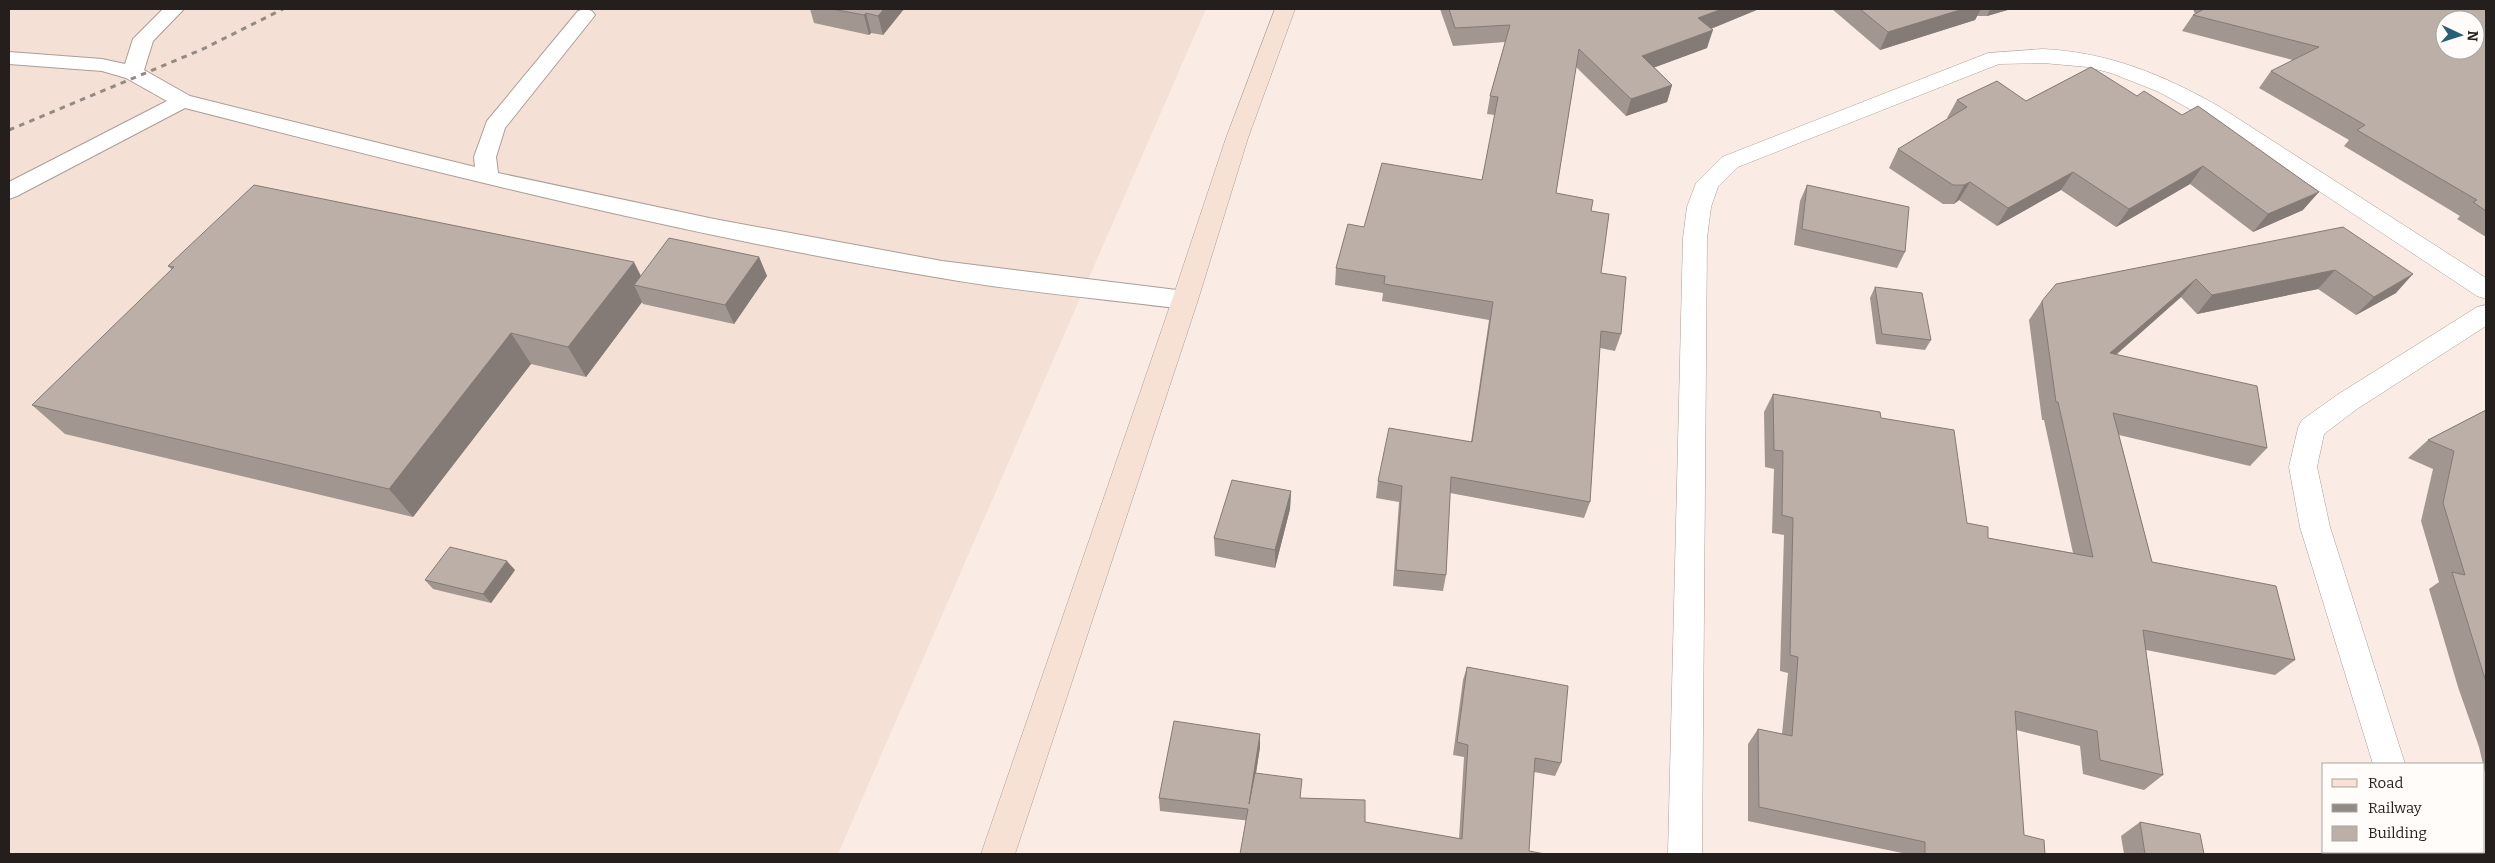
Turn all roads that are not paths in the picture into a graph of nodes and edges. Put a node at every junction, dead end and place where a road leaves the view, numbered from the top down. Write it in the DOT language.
graph roads {
  1 [pos="174,9"];
  2 [pos="1285,9"];
  3 [pos="585,14"];
  4 [pos="9,58"];
  5 [pos="133,74"];
  6 [pos="183,101"];
  7 [pos="487,178"];
  8 [pos="9,190"];
  9 [pos="2486,290"];
  10 [pos="1185,300"];
  11 [pos="2486,314"];
  12 [pos="2389,763"];
  13 [pos="998,854"];
  14 [pos="1684,854"];
  1 -- 5 [label="lane"];
  2 -- 10 [label="main road"];
  3 -- 7 [label="lane"];
  4 -- 5 [label="lane"];
  5 -- 6 [label="lane"];
  6 -- 7 [label="lane"];
  6 -- 8 [label="lane"];
  7 -- 10 [label="lane"];
  9 -- 14 [label="street"];
  10 -- 13 [label="main road"];
  11 -- 12 [label="street"];
}
